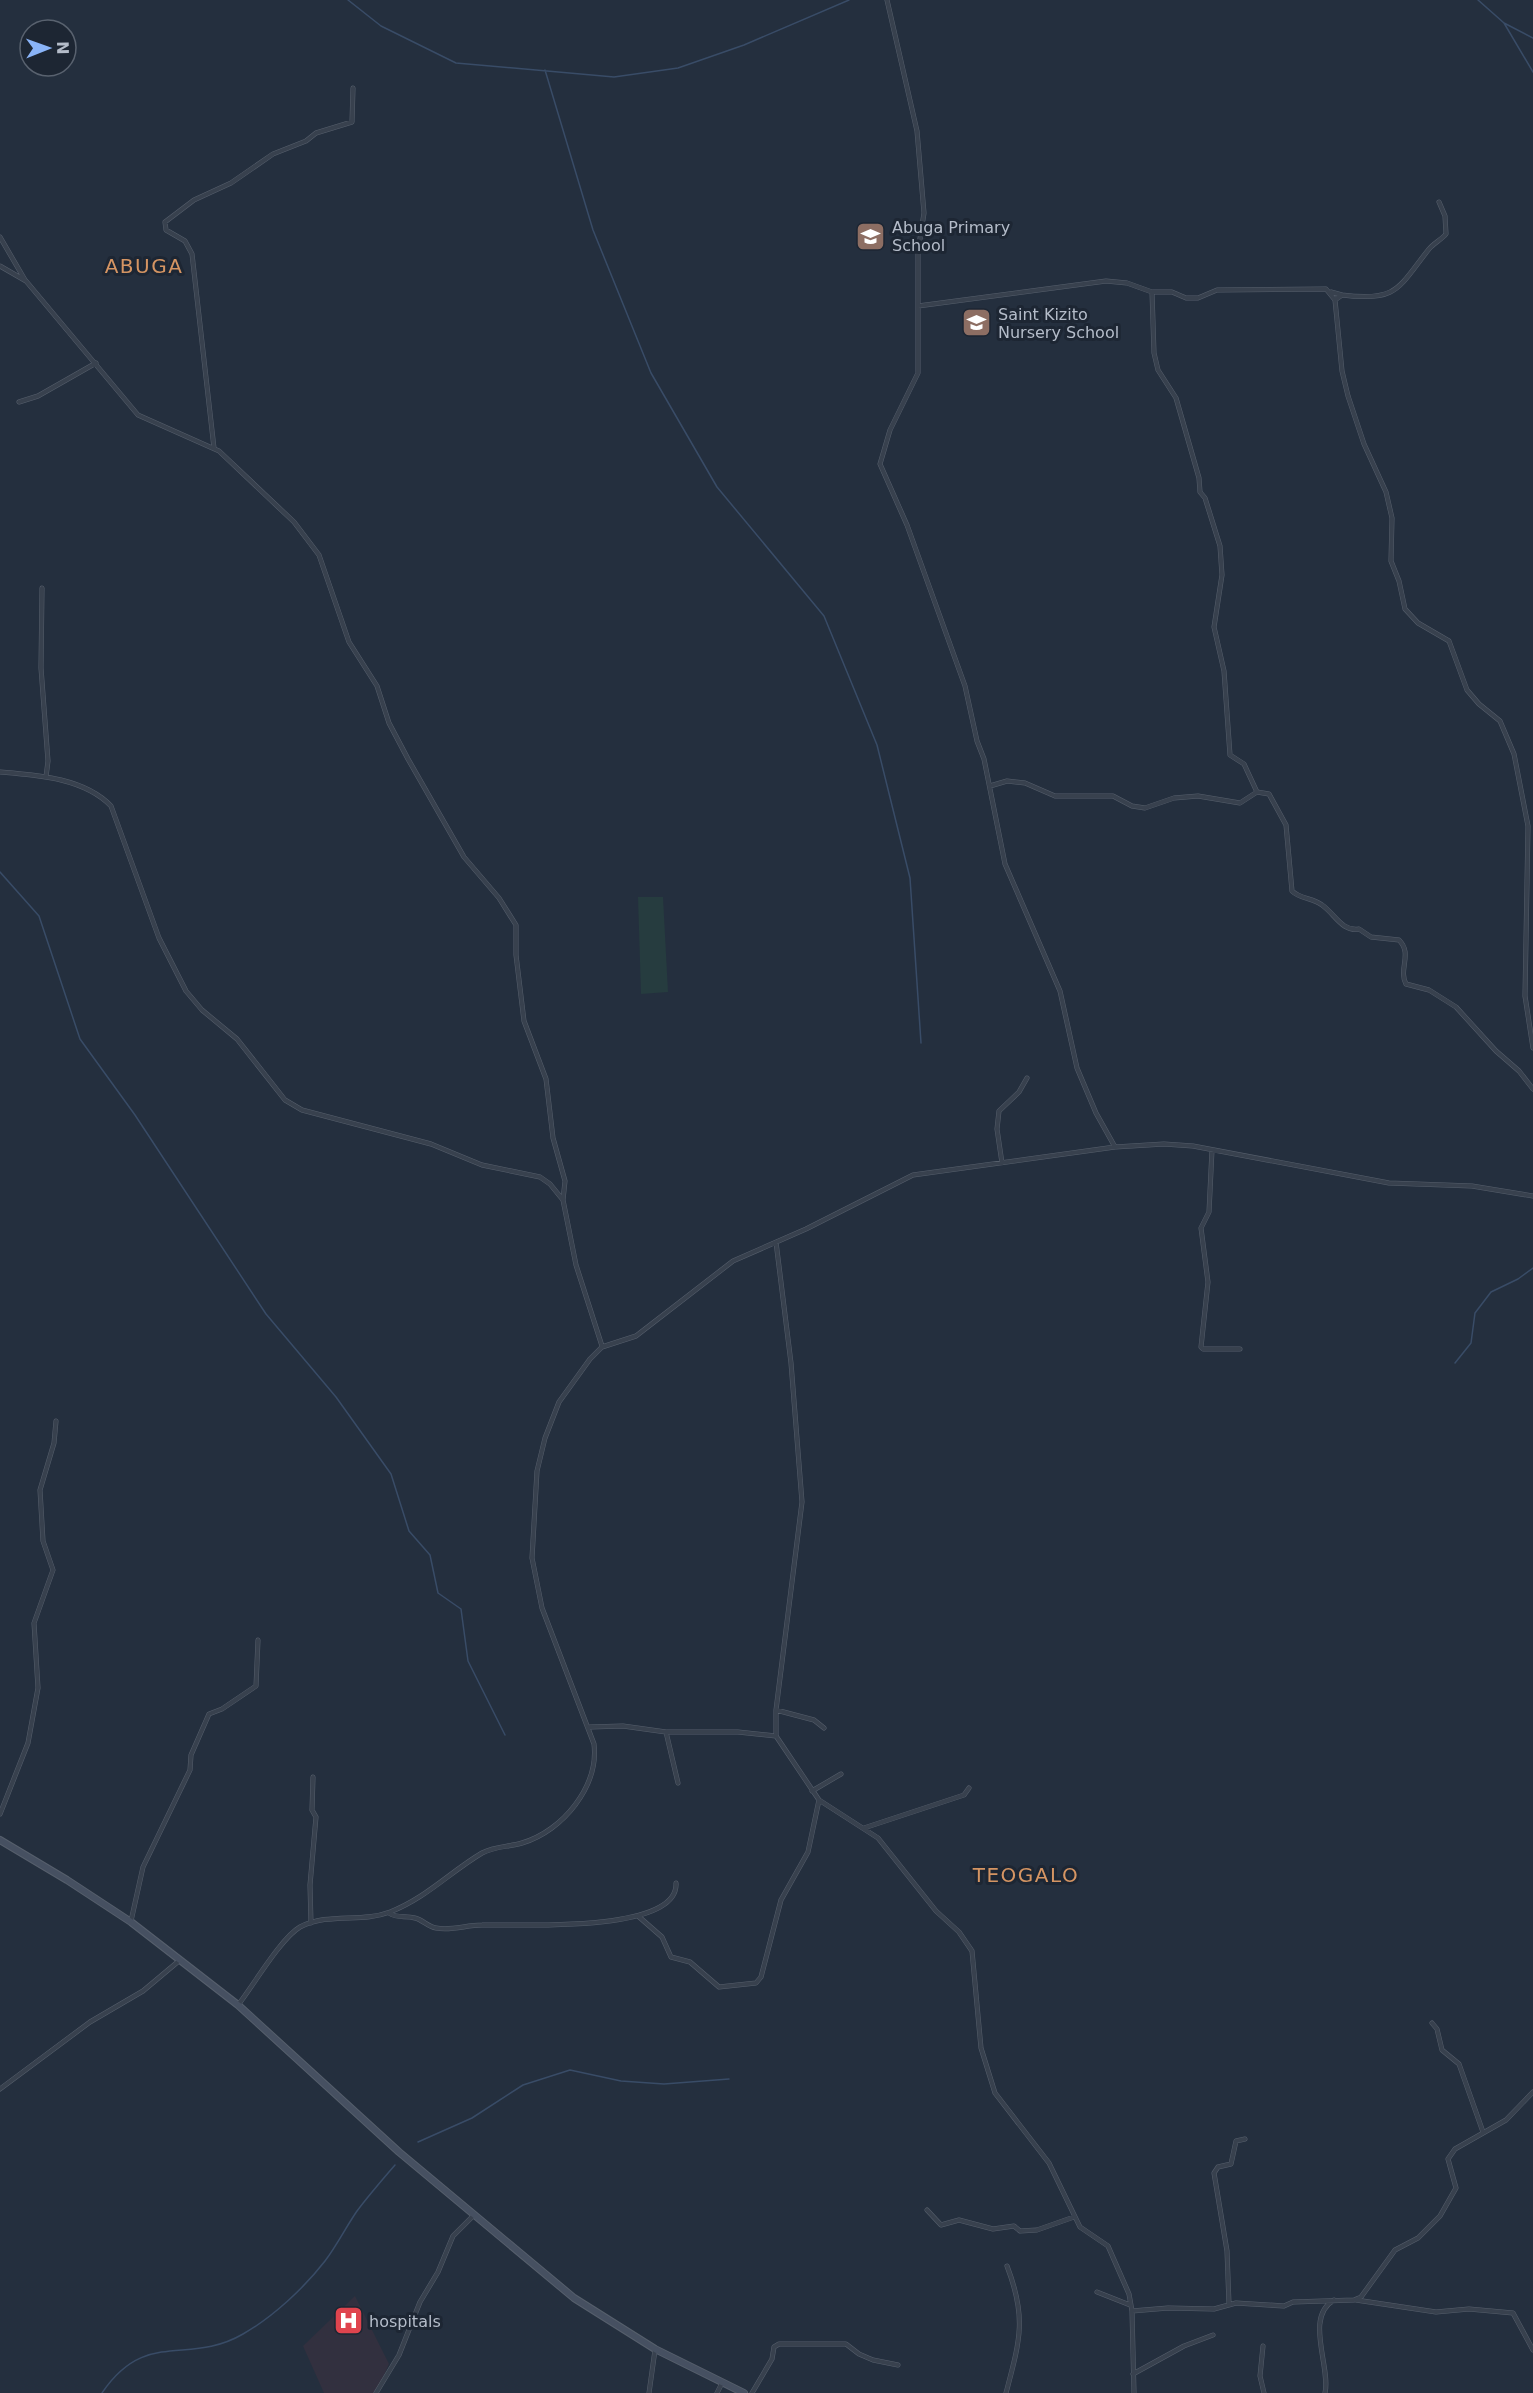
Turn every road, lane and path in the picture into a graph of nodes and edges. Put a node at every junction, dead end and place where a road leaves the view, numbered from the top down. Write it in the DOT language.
graph roads {
  1 [pos="887,0"];
  2 [pos="352,88"];
  3 [pos="1439,202"];
  4 [pos="0,237"];
  5 [pos="0,266"];
  6 [pos="26,280"];
  7 [pos="1152,292"];
  8 [pos="1330,292"];
  9 [pos="1342,295"];
  10 [pos="1335,300"];
  11 [pos="918,306"];
  12 [pos="96,363"];
  13 [pos="19,402"];
  14 [pos="214,448"];
  15 [pos="42,588"];
  16 [pos="0,771"];
  17 [pos="46,777"];
  18 [pos="989,786"];
  19 [pos="1257,792"];
  20 [pos="1533,1048"];
  21 [pos="1027,1078"];
  22 [pos="1533,1089"];
  23 [pos="1115,1147"];
  24 [pos="1212,1150"];
  25 [pos="1002,1164"];
  26 [pos="1533,1195"];
  27 [pos="563,1200"];
  28 [pos="776,1242"];
  29 [pos="602,1347"];
  30 [pos="1240,1349"];
  31 [pos="56,1421"];
  32 [pos="258,1640"];
  33 [pos="777,1710"];
  34 [pos="590,1727"];
  35 [pos="824,1728"];
  36 [pos="666,1732"];
  37 [pos="776,1736"];
  38 [pos="841,1774"];
  39 [pos="313,1778"];
  40 [pos="678,1784"];
  41 [pos="969,1788"];
  42 [pos="812,1791"];
  43 [pos="819,1800"];
  44 [pos="0,1814"];
  45 [pos="863,1828"];
  46 [pos="0,1840"];
  47 [pos="676,1883"];
  48 [pos="389,1912"];
  49 [pos="638,1916"];
  50 [pos="131,1922"];
  51 [pos="311,1923"];
  52 [pos="180,1960"];
  53 [pos="238,2005"];
  54 [pos="1432,2023"];
  55 [pos="0,2090"];
  56 [pos="1533,2092"];
  57 [pos="1483,2132"];
  58 [pos="1245,2139"];
  59 [pos="927,2210"];
  60 [pos="474,2215"];
  61 [pos="1074,2217"];
  62 [pos="1007,2266"];
  63 [pos="1097,2292"];
  64 [pos="1335,2300"];
  65 [pos="1354,2300"];
  66 [pos="1229,2304"];
  67 [pos="1131,2305"];
  68 [pos="1132,2312"];
  69 [pos="1213,2335"];
  70 [pos="1263,2346"];
  71 [pos="655,2349"];
  72 [pos="1533,2350"];
  73 [pos="898,2365"];
  74 [pos="1134,2374"];
  75 [pos="722,2382"];
  76 [pos="376,2393"];
  77 [pos="649,2393"];
  78 [pos="717,2393"];
  79 [pos="744,2393"];
  80 [pos="752,2393"];
  81 [pos="1006,2393"];
  82 [pos="1134,2393"];
  83 [pos="1264,2393"];
  84 [pos="1325,2393"];
  1 -- 11 [label="street"];
  2 -- 14 [label="street"];
  3 -- 9 [label="street"];
  4 -- 6 [label="street"];
  5 -- 6 [label="street"];
  6 -- 12 [label="street"];
  7 -- 8 [label="street"];
  7 -- 11 [label="street"];
  7 -- 19 [label="street"];
  8 -- 9 [label="street"];
  8 -- 10 [label="street"];
  9 -- 10 [label="street"];
  10 -- 20 [label="street"];
  11 -- 18 [label="street"];
  12 -- 13 [label="street"];
  12 -- 14 [label="street"];
  14 -- 27 [label="street"];
  15 -- 17 [label="street"];
  16 -- 17 [label="street"];
  17 -- 27 [label="street"];
  18 -- 19 [label="street"];
  18 -- 23 [label="street"];
  19 -- 22 [label="street"];
  21 -- 25 [label="street"];
  23 -- 24 [label="street"];
  23 -- 25 [label="street"];
  24 -- 26 [label="street"];
  24 -- 30 [label="street"];
  25 -- 28 [label="street"];
  27 -- 29 [label="street"];
  28 -- 29 [label="street"];
  28 -- 33 [label="street"];
  29 -- 34 [label="street"];
  31 -- 44 [label="street"];
  32 -- 50 [label="street"];
  33 -- 35 [label="street"];
  33 -- 37 [label="street"];
  34 -- 36 [label="street"];
  34 -- 48 [label="street"];
  36 -- 37 [label="street"];
  36 -- 40 [label="street"];
  37 -- 42 [label="street"];
  38 -- 42 [label="street"];
  39 -- 51 [label="street"];
  41 -- 45 [label="street"];
  42 -- 43 [label="street"];
  43 -- 45 [label="street"];
  43 -- 49 [label="street"];
  45 -- 61 [label="street"];
  46 -- 50 [label="main road"];
  47 -- 49 [label="street"];
  48 -- 49 [label="street"];
  48 -- 51 [label="street"];
  50 -- 52 [label="main road"];
  51 -- 53 [label="street"];
  52 -- 53 [label="main road"];
  52 -- 55 [label="street"];
  53 -- 60 [label="main road"];
  54 -- 57 [label="street"];
  56 -- 57 [label="street"];
  57 -- 65 [label="street"];
  58 -- 66 [label="street"];
  59 -- 61 [label="street"];
  60 -- 71 [label="main road"];
  60 -- 76 [label="street"];
  61 -- 67 [label="street"];
  62 -- 81 [label="street"];
  63 -- 67 [label="street"];
  64 -- 65 [label="street"];
  64 -- 66 [label="street"];
  64 -- 84 [label="street"];
  65 -- 72 [label="street"];
  66 -- 68 [label="street"];
  67 -- 68 [label="street"];
  68 -- 74 [label="street"];
  69 -- 74 [label="street"];
  70 -- 83 [label="street"];
  71 -- 75 [label="main road"];
  71 -- 77 [label="street"];
  73 -- 80 [label="street"];
  74 -- 82 [label="street"];
  75 -- 78 [label="street"];
  75 -- 79 [label="main road"];
}
